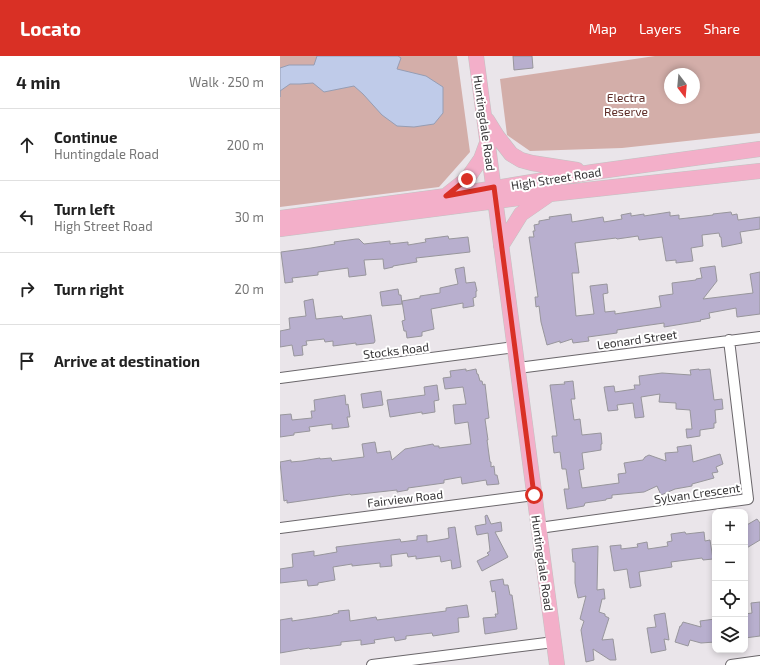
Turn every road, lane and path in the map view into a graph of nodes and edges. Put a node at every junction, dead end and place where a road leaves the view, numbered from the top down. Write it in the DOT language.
graph roads {
  1 [pos="476,56"];
  2 [pos="484,114"];
  3 [pos="488,142"];
  4 [pos="760,149"];
  5 [pos="593,172"];
  6 [pos="760,172"];
  7 [pos="494,194"];
  8 [pos="550,194"];
  9 [pos="446,196"];
  10 [pos="280,218"];
  11 [pos="280,229"];
  12 [pos="501,246"];
  13 [pos="760,337"];
  14 [pos="729,340"];
  15 [pos="515,347"];
  16 [pos="518,368"];
  17 [pos="280,378"];
  18 [pos="534,495"];
  19 [pos="280,528"];
  20 [pos="539,528"];
  21 [pos="554,642"];
  22 [pos="760,661"];
  23 [pos="372,665"];
  24 [pos="557,665"];
  25 [pos="731,665"];
  1 -- 2 [label="main road, Huntingdale Road"];
  2 -- 3 [label="main road, Huntingdale Road"];
  2 -- 5 [label="main road"];
  3 -- 7 [label="main road, Huntingdale Road"];
  3 -- 9 [label="main road"];
  4 -- 5 [label="main road, High Street Road"];
  5 -- 7 [label="main road, High Street Road"];
  6 -- 8 [label="main road, High Street Road"];
  7 -- 8 [label="main road, High Street Road"];
  7 -- 9 [label="main road, High Street Road"];
  7 -- 11 [label="main road, High Street Road"];
  7 -- 12 [label="main road, Huntingdale Road"];
  8 -- 12 [label="main road"];
  9 -- 10 [label="main road, High Street Road"];
  12 -- 15 [label="main road, Huntingdale Road"];
  13 -- 14 [label="street, Leonard Street"];
  14 -- 16 [label="street, Leonard Street"];
  14 -- 20 [label="street, Sylvan Crescent"];
  15 -- 16 [label="main road, Huntingdale Road"];
  15 -- 17 [label="street, Stocks Road"];
  16 -- 18 [label="main road, Huntingdale Road"];
  18 -- 19 [label="street, Fairview Road"];
  18 -- 20 [label="main road, Huntingdale Road"];
  20 -- 21 [label="main road, Huntingdale Road"];
  21 -- 23 [label="street"];
  21 -- 24 [label="main road, Huntingdale Road"];
  22 -- 25 [label="street"];
}
